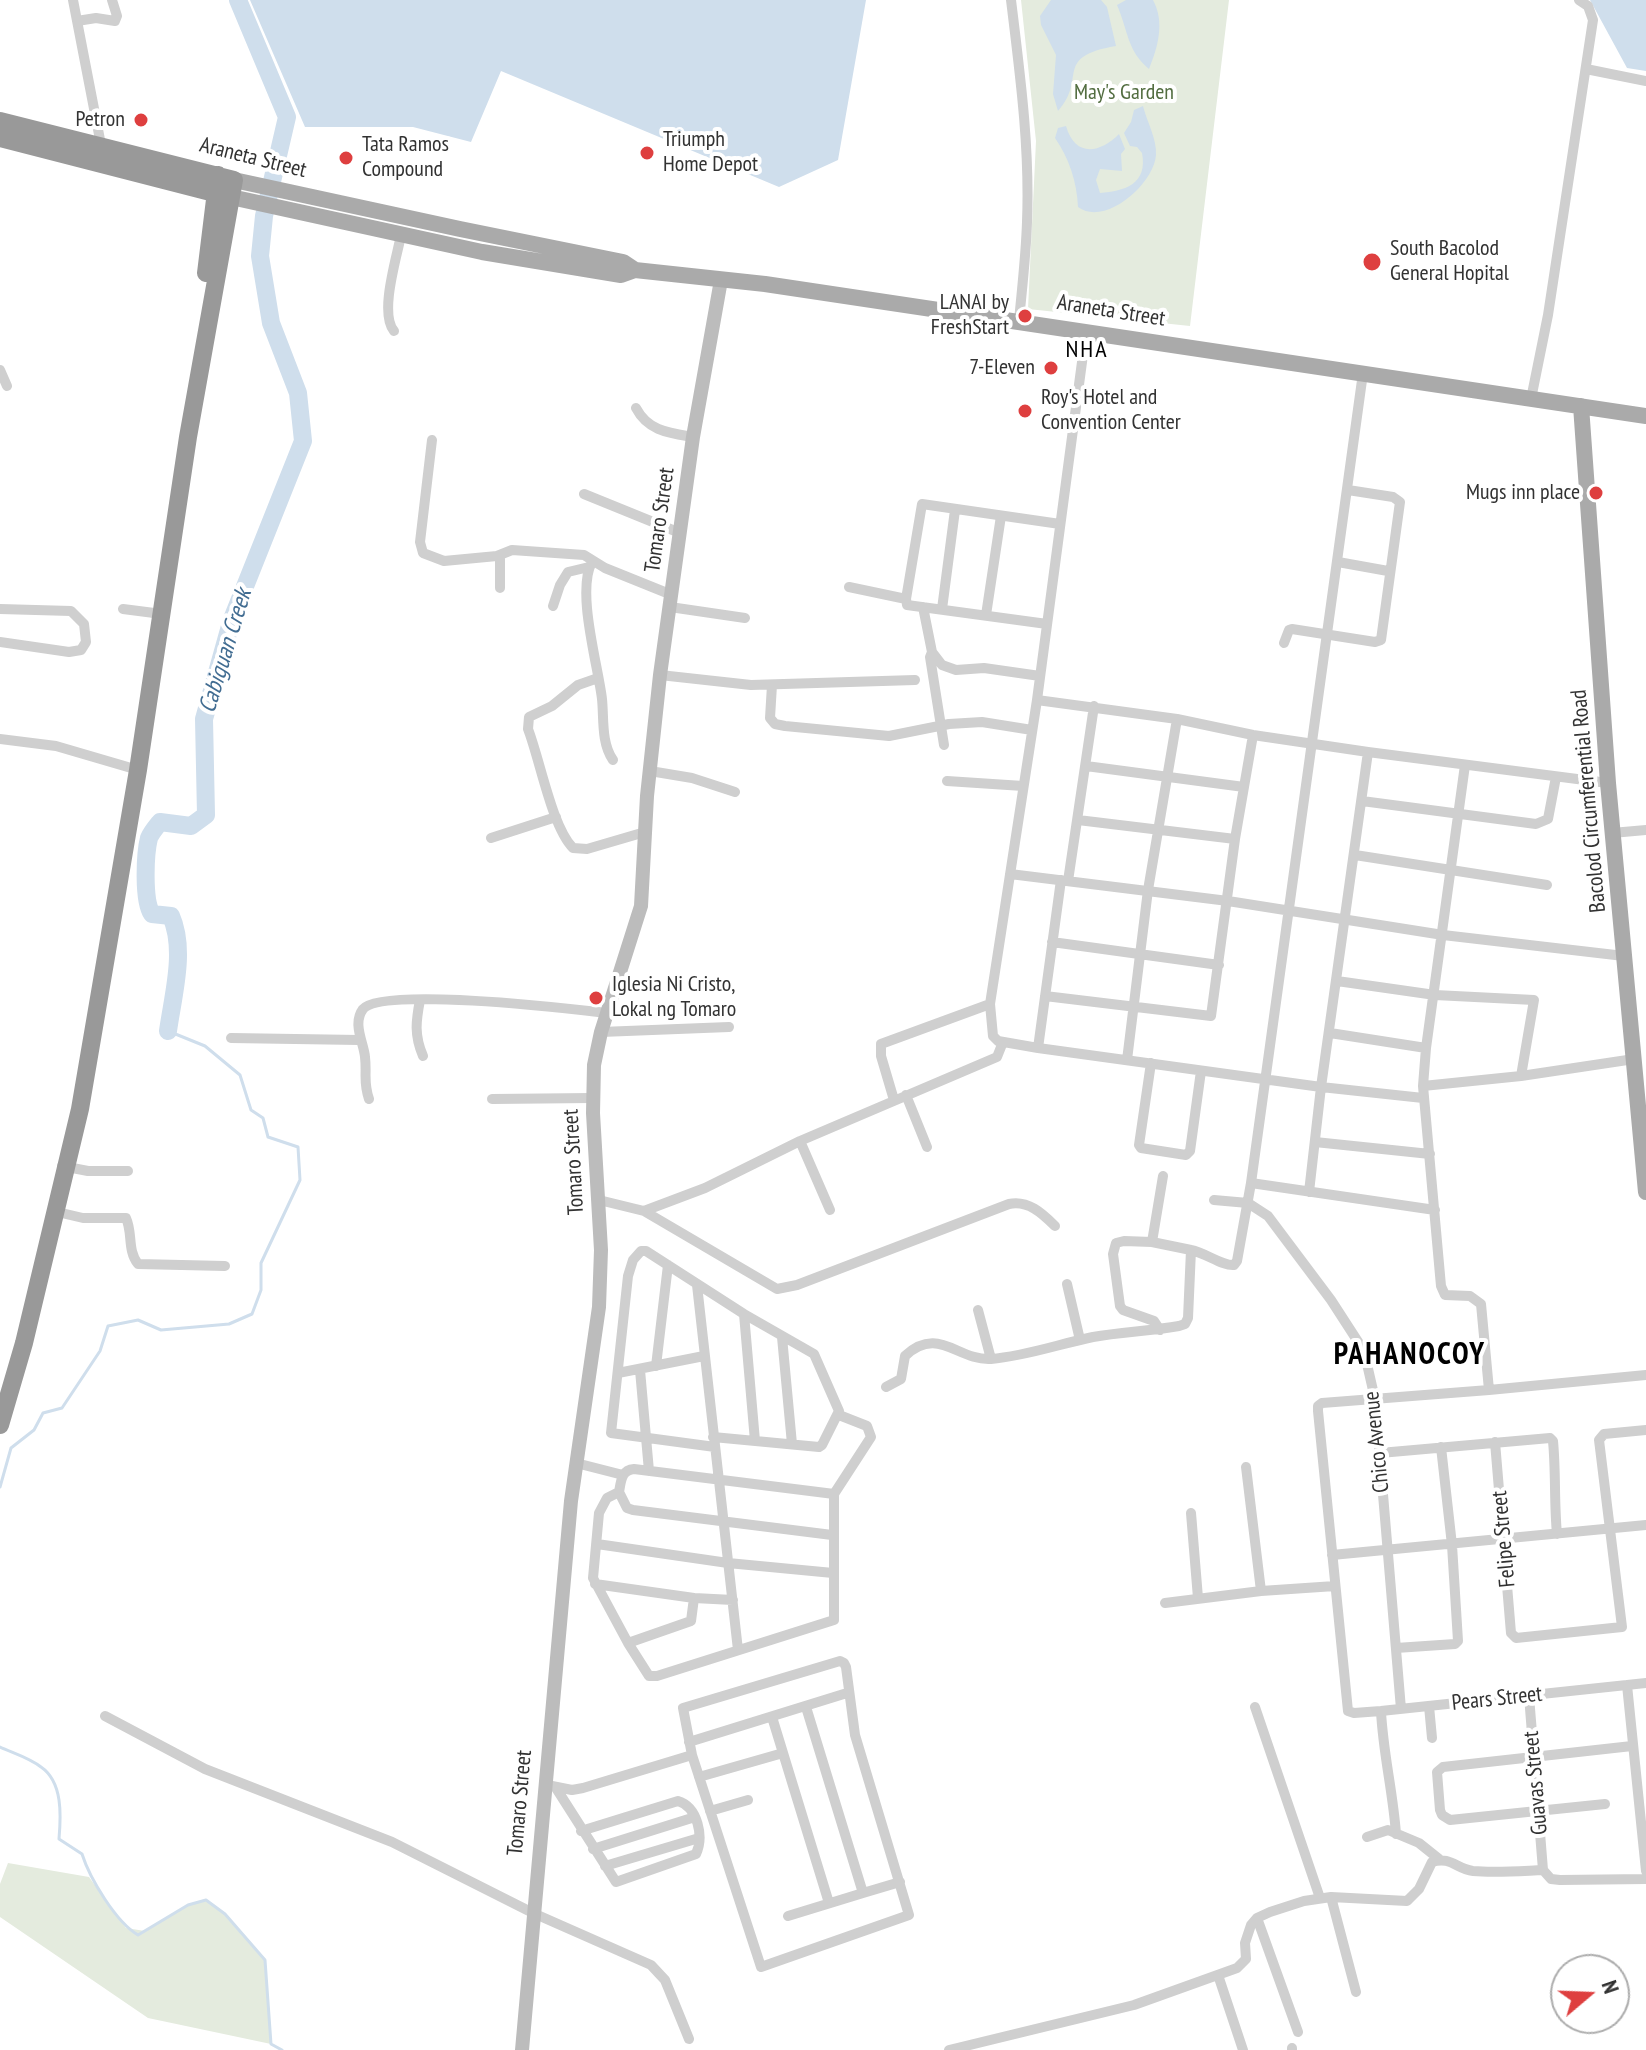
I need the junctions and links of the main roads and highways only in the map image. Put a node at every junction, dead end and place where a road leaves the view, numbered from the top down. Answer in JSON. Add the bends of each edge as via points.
{"nodes":[{"id":1,"x":0,"y":121,"type":"edge"},
{"id":2,"x":0,"y":138,"type":"edge"},
{"id":3,"x":103,"y":154,"type":"junction"},
{"id":4,"x":225,"y":186,"type":"junction"},
{"id":5,"x":256,"y":194,"type":"junction"},
{"id":6,"x":635,"y":270,"type":"junction"},
{"id":7,"x":1581,"y":406,"type":"junction"},
{"id":8,"x":1646,"y":416,"type":"edge"},
{"id":9,"x":1646,"y":1192,"type":"edge"},
{"id":10,"x":53,"y":1211,"type":"junction"},
{"id":11,"x":0,"y":1400,"type":"edge"},
{"id":12,"x":0,"y":1425,"type":"edge"}],
"edges":[{"from":1,"to":3,"type":"highway","name":"Araneta Street"},
{"from":2,"to":3,"type":"highway","name":"Araneta Street"},
{"from":3,"to":4,"type":"highway","name":"Araneta Street"},
{"from":4,"to":5,"type":"main road","name":"Araneta Street"},
{"from":4,"to":10,"type":"highway","via":[[107,960]]},
{"from":5,"to":6,"type":"main road","name":"Araneta Street","via":[[279,191],[623,262]]},
{"from":5,"to":6,"type":"main road","name":"Araneta Street","via":[[274,208],[482,252],[621,275]]},
{"from":6,"to":7,"type":"main road","name":"Araneta Street","via":[[765,284]]},
{"from":7,"to":8,"type":"main road","name":"Araneta Street"},
{"from":7,"to":9,"type":"main road","name":"Bacolod Circumferential Road","via":[[1612,833]]},
{"from":10,"to":11,"type":"highway"},
{"from":10,"to":12,"type":"highway"}]}
